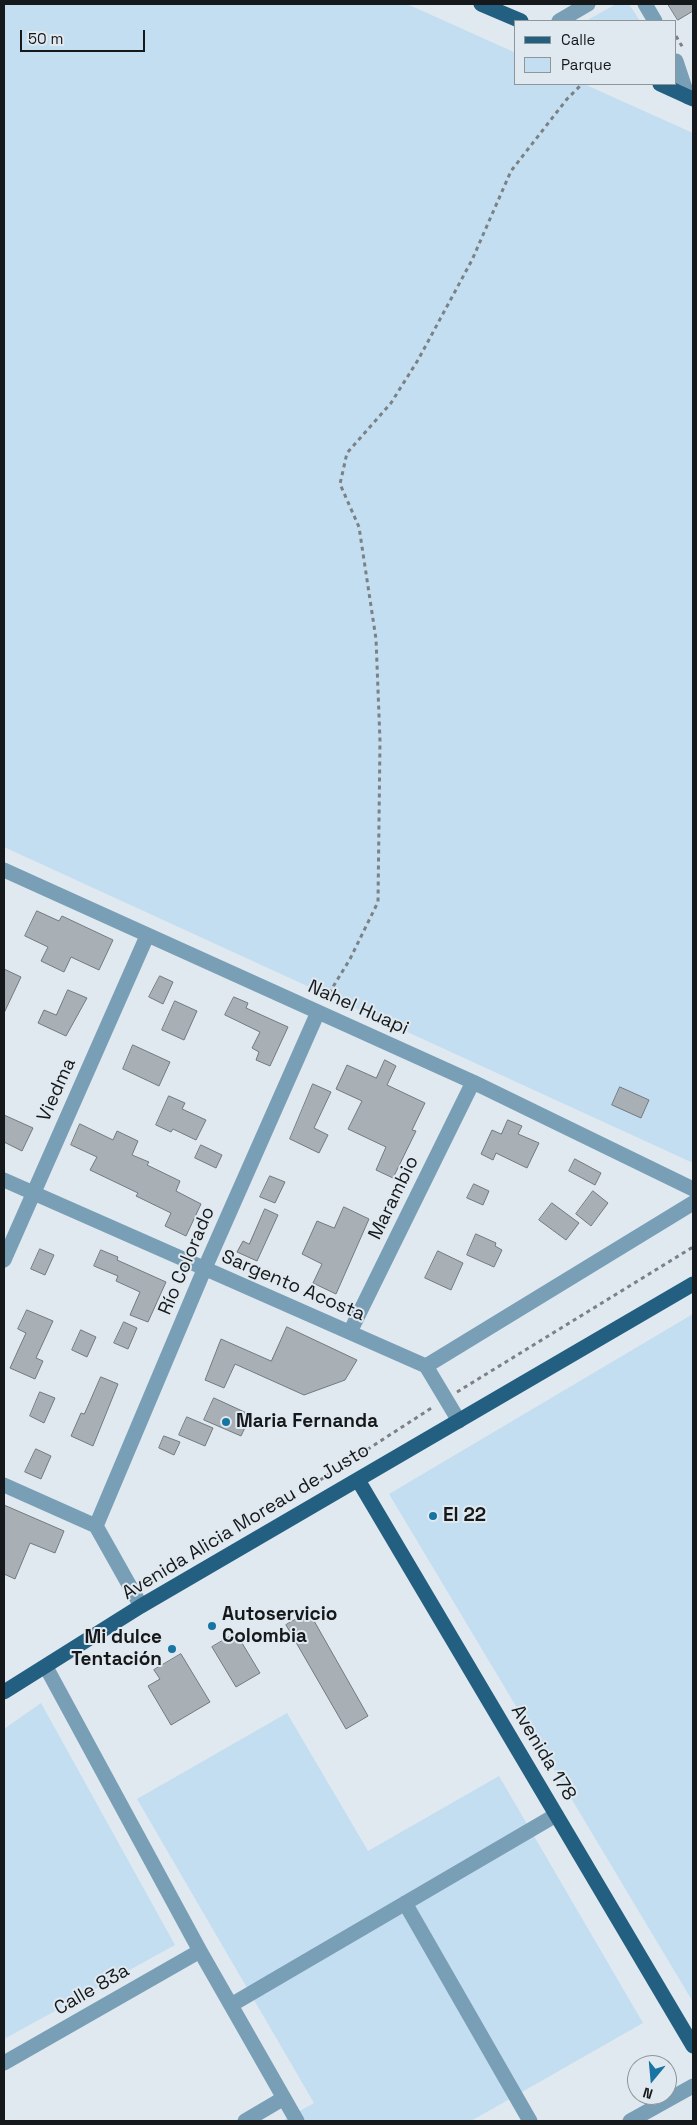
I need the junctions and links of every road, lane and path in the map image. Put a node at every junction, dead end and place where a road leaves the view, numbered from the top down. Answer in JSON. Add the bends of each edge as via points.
{"nodes":[{"id":1,"x":481,"y":4,"type":"edge"},
{"id":2,"x":588,"y":4,"type":"edge"},
{"id":3,"x":645,"y":4,"type":"edge"},
{"id":4,"x":518,"y":20,"type":"edge"},
{"id":5,"x":561,"y":20,"type":"edge"},
{"id":6,"x":654,"y":20,"type":"edge"},
{"id":7,"x":677,"y":63,"type":"edge"},
{"id":8,"x":581,"y":85,"type":"edge"},
{"id":9,"x":662,"y":85,"type":"edge"},
{"id":10,"x":691,"y":98,"type":"edge"},
{"id":11,"x":4,"y":870,"type":"edge"},
{"id":12,"x":147,"y":936,"type":"junction"},
{"id":13,"x":318,"y":1012,"type":"junction"},
{"id":14,"x":473,"y":1082,"type":"junction"},
{"id":15,"x":4,"y":1180,"type":"edge"},
{"id":16,"x":693,"y":1189,"type":"edge"},
{"id":17,"x":32,"y":1193,"type":"junction"},
{"id":18,"x":693,"y":1203,"type":"edge"},
{"id":19,"x":693,"y":1247,"type":"edge"},
{"id":20,"x":4,"y":1260,"type":"edge"},
{"id":21,"x":204,"y":1270,"type":"junction"},
{"id":22,"x":693,"y":1284,"type":"edge"},
{"id":23,"x":350,"y":1332,"type":"junction"},
{"id":24,"x":426,"y":1366,"type":"junction"},
{"id":25,"x":446,"y":1399,"type":"junction"},
{"id":26,"x":460,"y":1421,"type":"junction"},
{"id":27,"x":358,"y":1480,"type":"junction"},
{"id":28,"x":4,"y":1485,"type":"edge"},
{"id":29,"x":296,"y":1496,"type":"dead end"},
{"id":30,"x":96,"y":1526,"type":"junction"},
{"id":31,"x":141,"y":1606,"type":"junction"},
{"id":32,"x":46,"y":1667,"type":"junction"},
{"id":33,"x":4,"y":1692,"type":"edge"},
{"id":34,"x":556,"y":1814,"type":"junction"},
{"id":35,"x":406,"y":1902,"type":"junction"},
{"id":36,"x":200,"y":1951,"type":"junction"},
{"id":37,"x":230,"y":2005,"type":"junction"},
{"id":38,"x":693,"y":2046,"type":"edge"},
{"id":39,"x":4,"y":2063,"type":"edge"},
{"id":40,"x":693,"y":2086,"type":"edge"},
{"id":41,"x":284,"y":2098,"type":"junction"},
{"id":42,"x":245,"y":2121,"type":"edge"},
{"id":43,"x":297,"y":2121,"type":"edge"},
{"id":44,"x":530,"y":2121,"type":"edge"},
{"id":45,"x":630,"y":2121,"type":"edge"}],
"edges":[{"from":1,"to":4,"type":"main road"},
{"from":2,"to":5,"type":"street"},
{"from":3,"to":6,"type":"street"},
{"from":7,"to":10,"type":"street"},
{"from":8,"to":13,"type":"path","via":[[511,171],[472,260],[418,360],[391,403],[347,452],[340,484],[359,527],[376,639],[380,741],[378,902],[350,959]]},
{"from":9,"to":10,"type":"main road"},
{"from":11,"to":12,"type":"street","name":"Nahel Huapi"},
{"from":12,"to":13,"type":"street","name":"Nahel Huapi"},
{"from":12,"to":17,"type":"street","name":"Viedma"},
{"from":13,"to":14,"type":"street","name":"Nahel Huapi"},
{"from":13,"to":21,"type":"street","name":"Río Colorado"},
{"from":14,"to":16,"type":"street","name":"Nahel Huapi"},
{"from":14,"to":23,"type":"street","name":"Marambio"},
{"from":15,"to":17,"type":"street","name":"Sargento Acosta"},
{"from":17,"to":20,"type":"street","name":"Viedma"},
{"from":17,"to":21,"type":"street","name":"Sargento Acosta"},
{"from":18,"to":24,"type":"street"},
{"from":19,"to":25,"type":"path"},
{"from":21,"to":23,"type":"street","name":"Sargento Acosta"},
{"from":21,"to":30,"type":"street","name":"Río Colorado"},
{"from":22,"to":26,"type":"main road","name":"Avenida Alicia Moreau de Justo"},
{"from":23,"to":24,"type":"street","name":"Sargento Acosta"},
{"from":24,"to":25,"type":"street"},
{"from":25,"to":26,"type":"street"},
{"from":25,"to":29,"type":"path"},
{"from":26,"to":27,"type":"main road","name":"Avenida Alicia Moreau de Justo"},
{"from":27,"to":31,"type":"main road","name":"Avenida Alicia Moreau de Justo"},
{"from":27,"to":34,"type":"main road","name":"Avenida 178"},
{"from":28,"to":30,"type":"street"},
{"from":30,"to":31,"type":"street"},
{"from":31,"to":32,"type":"main road","name":"Avenida Alicia Moreau de Justo"},
{"from":32,"to":33,"type":"main road","name":"Avenida Alicia Moreau de Justo"},
{"from":32,"to":36,"type":"street"},
{"from":34,"to":35,"type":"street"},
{"from":34,"to":38,"type":"main road","name":"Avenida 178"},
{"from":35,"to":37,"type":"street"},
{"from":35,"to":44,"type":"street"},
{"from":36,"to":37,"type":"street"},
{"from":36,"to":39,"type":"street","name":"Calle 83a"},
{"from":37,"to":41,"type":"street"},
{"from":40,"to":45,"type":"street"},
{"from":41,"to":42,"type":"street"},
{"from":41,"to":43,"type":"street"}]}
